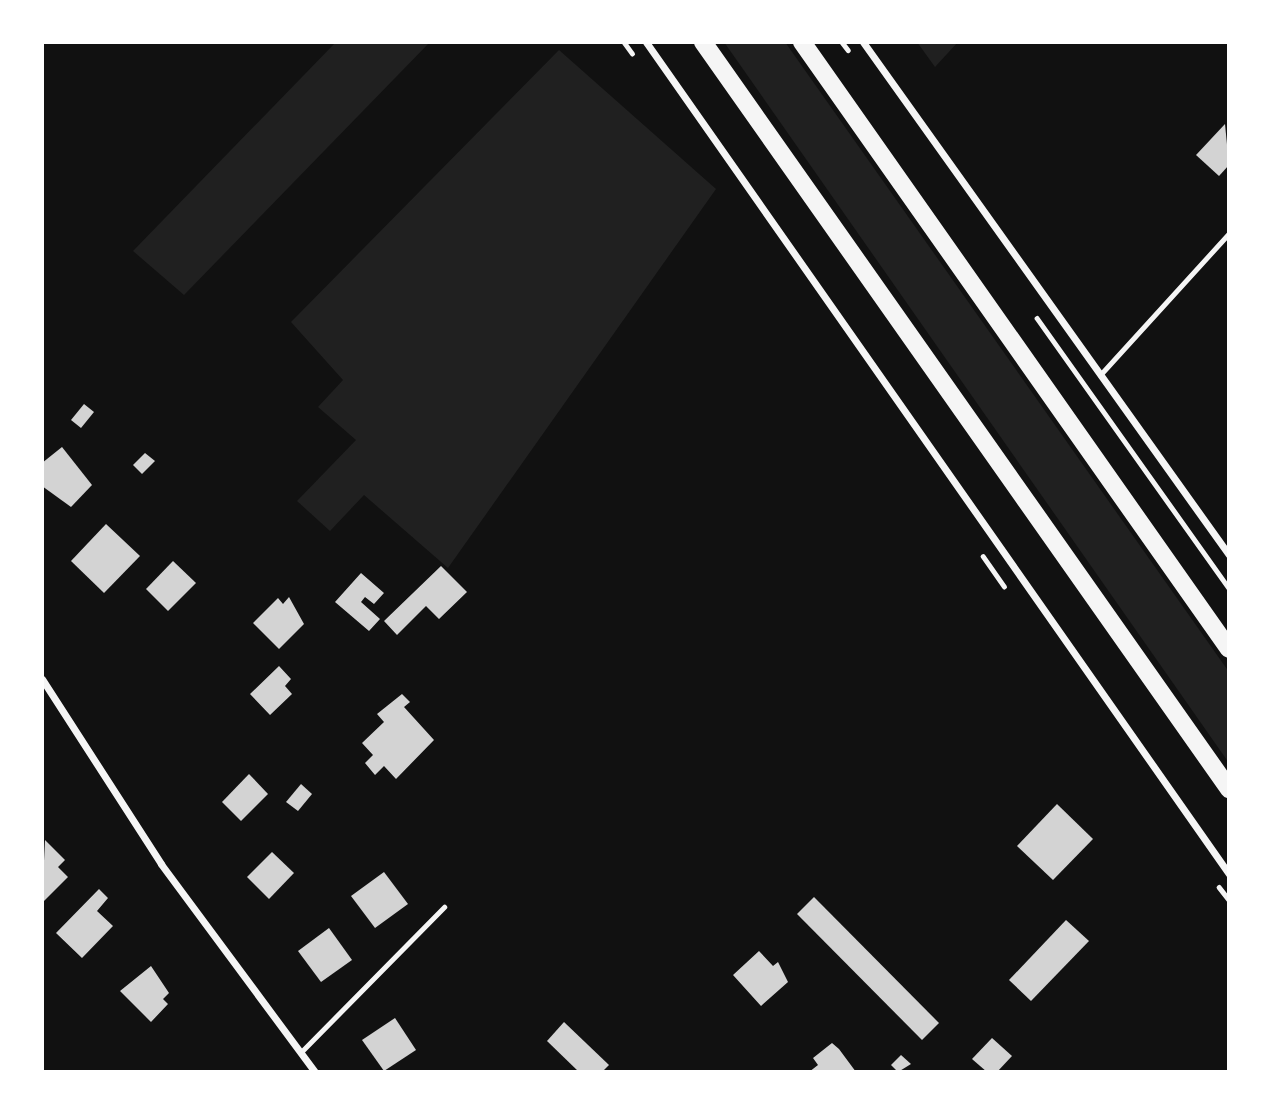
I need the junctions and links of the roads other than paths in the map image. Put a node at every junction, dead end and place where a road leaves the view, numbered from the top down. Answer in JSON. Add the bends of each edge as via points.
{"nodes":[{"id":1,"x":646,"y":42,"type":"edge"},
{"id":2,"x":703,"y":42,"type":"edge"},
{"id":3,"x":802,"y":42,"type":"edge"},
{"id":4,"x":863,"y":42,"type":"edge"},
{"id":5,"x":1229,"y":233,"type":"edge"},
{"id":6,"x":1099,"y":376,"type":"junction"},
{"id":7,"x":1229,"y":555,"type":"edge"},
{"id":8,"x":1229,"y":649,"type":"edge"},
{"id":9,"x":42,"y":680,"type":"edge"},
{"id":10,"x":1229,"y":789,"type":"edge"},
{"id":11,"x":1229,"y":874,"type":"edge"},
{"id":12,"x":444,"y":906,"type":"dead end"},
{"id":13,"x":301,"y":1052,"type":"junction"},
{"id":14,"x":315,"y":1072,"type":"edge"}],
"edges":[{"from":1,"to":11,"type":"street"},
{"from":2,"to":10,"type":"main road"},
{"from":3,"to":8,"type":"main road"},
{"from":4,"to":6,"type":"street"},
{"from":5,"to":6,"type":"lane"},
{"from":6,"to":7,"type":"street"},
{"from":9,"to":13,"type":"street","via":[[160,864]]},
{"from":12,"to":13,"type":"lane"},
{"from":13,"to":14,"type":"street"}]}
